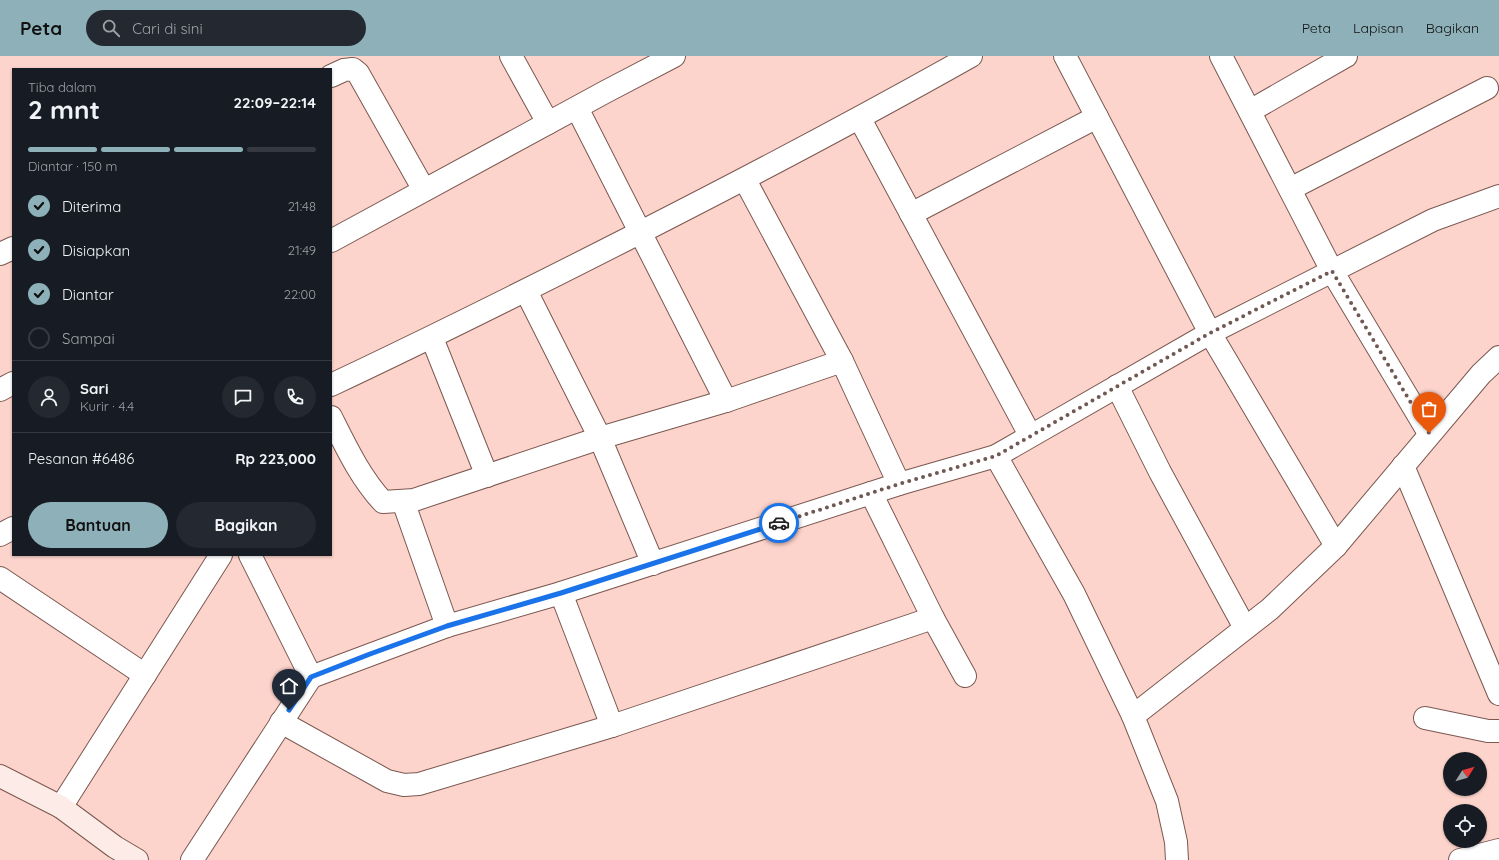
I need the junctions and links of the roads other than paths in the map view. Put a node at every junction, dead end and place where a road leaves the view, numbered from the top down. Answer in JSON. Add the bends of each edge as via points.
{"nodes":[{"id":1,"x":511,"y":56,"type":"edge"},
{"id":2,"x":672,"y":56,"type":"edge"},
{"id":3,"x":971,"y":56,"type":"edge"},
{"id":4,"x":1065,"y":56,"type":"edge"},
{"id":5,"x":1221,"y":56,"type":"edge"},
{"id":6,"x":1346,"y":56,"type":"edge"},
{"id":7,"x":332,"y":76,"type":"edge"},
{"id":8,"x":1487,"y":88,"type":"dead end"},
{"id":9,"x":576,"y":108,"type":"junction"},
{"id":10,"x":1250,"y":111,"type":"junction"},
{"id":11,"x":1097,"y":117,"type":"junction"},
{"id":12,"x":860,"y":118,"type":"junction"},
{"id":13,"x":548,"y":123,"type":"junction"},
{"id":14,"x":745,"y":180,"type":"junction"},
{"id":15,"x":1290,"y":189,"type":"junction"},
{"id":16,"x":424,"y":190,"type":"junction"},
{"id":17,"x":1499,"y":196,"type":"edge"},
{"id":18,"x":911,"y":214,"type":"junction"},
{"id":19,"x":641,"y":232,"type":"junction"},
{"id":20,"x":332,"y":240,"type":"edge"},
{"id":21,"x":12,"y":248,"type":"edge"},
{"id":22,"x":0,"y":254,"type":"edge"},
{"id":23,"x":1332,"y":271,"type":"junction"},
{"id":24,"x":526,"y":291,"type":"junction"},
{"id":25,"x":1210,"y":333,"type":"junction"},
{"id":26,"x":432,"y":338,"type":"junction"},
{"id":27,"x":1499,"y":357,"type":"edge"},
{"id":28,"x":842,"y":361,"type":"junction"},
{"id":29,"x":12,"y":384,"type":"edge"},
{"id":30,"x":332,"y":385,"type":"edge"},
{"id":31,"x":1117,"y":386,"type":"junction"},
{"id":32,"x":0,"y":390,"type":"edge"},
{"id":33,"x":726,"y":401,"type":"junction"},
{"id":34,"x":332,"y":419,"type":"edge"},
{"id":35,"x":1429,"y":433,"type":"junction"},
{"id":36,"x":1030,"y":435,"type":"junction"},
{"id":37,"x":600,"y":438,"type":"junction"},
{"id":38,"x":996,"y":456,"type":"junction"},
{"id":39,"x":1403,"y":466,"type":"junction"},
{"id":40,"x":486,"y":476,"type":"junction"},
{"id":41,"x":899,"y":484,"type":"junction"},
{"id":42,"x":871,"y":493,"type":"junction"},
{"id":43,"x":403,"y":501,"type":"junction"},
{"id":44,"x":12,"y":529,"type":"edge"},
{"id":45,"x":0,"y":535,"type":"edge"},
{"id":46,"x":1336,"y":546,"type":"junction"},
{"id":47,"x":220,"y":556,"type":"edge"},
{"id":48,"x":250,"y":556,"type":"edge"},
{"id":49,"x":653,"y":564,"type":"junction"},
{"id":50,"x":0,"y":578,"type":"edge"},
{"id":51,"x":561,"y":593,"type":"junction"},
{"id":52,"x":933,"y":618,"type":"junction"},
{"id":53,"x":447,"y":626,"type":"junction"},
{"id":54,"x":1245,"y":628,"type":"junction"},
{"id":55,"x":145,"y":675,"type":"junction"},
{"id":56,"x":965,"y":676,"type":"dead end"},
{"id":57,"x":311,"y":677,"type":"junction"},
{"id":58,"x":1499,"y":694,"type":"edge"},
{"id":59,"x":1133,"y":716,"type":"junction"},
{"id":60,"x":1425,"y":718,"type":"dead end"},
{"id":61,"x":281,"y":722,"type":"junction"},
{"id":62,"x":612,"y":726,"type":"junction"},
{"id":63,"x":1499,"y":731,"type":"edge"},
{"id":64,"x":1,"y":780,"type":"edge"},
{"id":65,"x":61,"y":807,"type":"junction"},
{"id":66,"x":1499,"y":850,"type":"edge"},
{"id":67,"x":137,"y":860,"type":"edge"},
{"id":68,"x":192,"y":860,"type":"edge"},
{"id":69,"x":1177,"y":860,"type":"edge"},
{"id":70,"x":1460,"y":860,"type":"edge"}],
"edges":[{"from":1,"to":13,"type":"street"},
{"from":2,"to":9,"type":"street"},
{"from":3,"to":12,"type":"street"},
{"from":4,"to":11,"type":"street"},
{"from":5,"to":10,"type":"street"},
{"from":6,"to":10,"type":"street"},
{"from":7,"to":16,"type":"street","via":[[353,69],[358,73]]},
{"from":8,"to":15,"type":"street"},
{"from":9,"to":13,"type":"street"},
{"from":9,"to":19,"type":"street"},
{"from":10,"to":15,"type":"street"},
{"from":11,"to":18,"type":"street"},
{"from":11,"to":25,"type":"street"},
{"from":12,"to":14,"type":"street"},
{"from":12,"to":18,"type":"street"},
{"from":13,"to":16,"type":"street"},
{"from":14,"to":19,"type":"street"},
{"from":14,"to":28,"type":"street"},
{"from":15,"to":23,"type":"street"},
{"from":16,"to":20,"type":"street"},
{"from":17,"to":23,"type":"street","via":[[1433,220]]},
{"from":18,"to":36,"type":"street"},
{"from":19,"to":24,"type":"street"},
{"from":19,"to":33,"type":"street"},
{"from":21,"to":22,"type":"street"},
{"from":23,"to":25,"type":"street"},
{"from":23,"to":35,"type":"street"},
{"from":24,"to":26,"type":"street"},
{"from":24,"to":37,"type":"street"},
{"from":25,"to":31,"type":"street"},
{"from":25,"to":46,"type":"street"},
{"from":26,"to":30,"type":"street"},
{"from":26,"to":40,"type":"street"},
{"from":27,"to":35,"type":"street"},
{"from":28,"to":33,"type":"street"},
{"from":28,"to":41,"type":"street"},
{"from":29,"to":32,"type":"street"},
{"from":31,"to":36,"type":"street"},
{"from":31,"to":54,"type":"street","via":[[1160,472]]},
{"from":33,"to":37,"type":"street"},
{"from":34,"to":43,"type":"street","via":[[372,490],[383,502]]},
{"from":35,"to":39,"type":"street"},
{"from":36,"to":38,"type":"street"},
{"from":37,"to":40,"type":"street"},
{"from":37,"to":49,"type":"street"},
{"from":38,"to":41,"type":"street"},
{"from":38,"to":59,"type":"street","via":[[1074,594]]},
{"from":39,"to":46,"type":"street"},
{"from":39,"to":58,"type":"street"},
{"from":40,"to":43,"type":"street","via":[[414,500]]},
{"from":41,"to":42,"type":"street"},
{"from":42,"to":49,"type":"street"},
{"from":42,"to":52,"type":"street"},
{"from":43,"to":53,"type":"street"},
{"from":44,"to":45,"type":"street"},
{"from":46,"to":54,"type":"street","via":[[1270,609]]},
{"from":47,"to":55,"type":"street"},
{"from":48,"to":57,"type":"street"},
{"from":49,"to":51,"type":"street"},
{"from":50,"to":55,"type":"street"},
{"from":51,"to":53,"type":"street"},
{"from":51,"to":62,"type":"street"},
{"from":52,"to":56,"type":"street"},
{"from":52,"to":62,"type":"street"},
{"from":53,"to":57,"type":"street"},
{"from":54,"to":59,"type":"street"},
{"from":55,"to":65,"type":"street"},
{"from":57,"to":61,"type":"street"},
{"from":59,"to":69,"type":"street","via":[[1167,801],[1176,842]]},
{"from":60,"to":63,"type":"street"},
{"from":61,"to":62,"type":"street","via":[[387,781],[404,785],[419,784]]},
{"from":61,"to":68,"type":"street"},
{"from":64,"to":65,"type":"main road"},
{"from":65,"to":67,"type":"main road"},
{"from":66,"to":70,"type":"street"}]}
